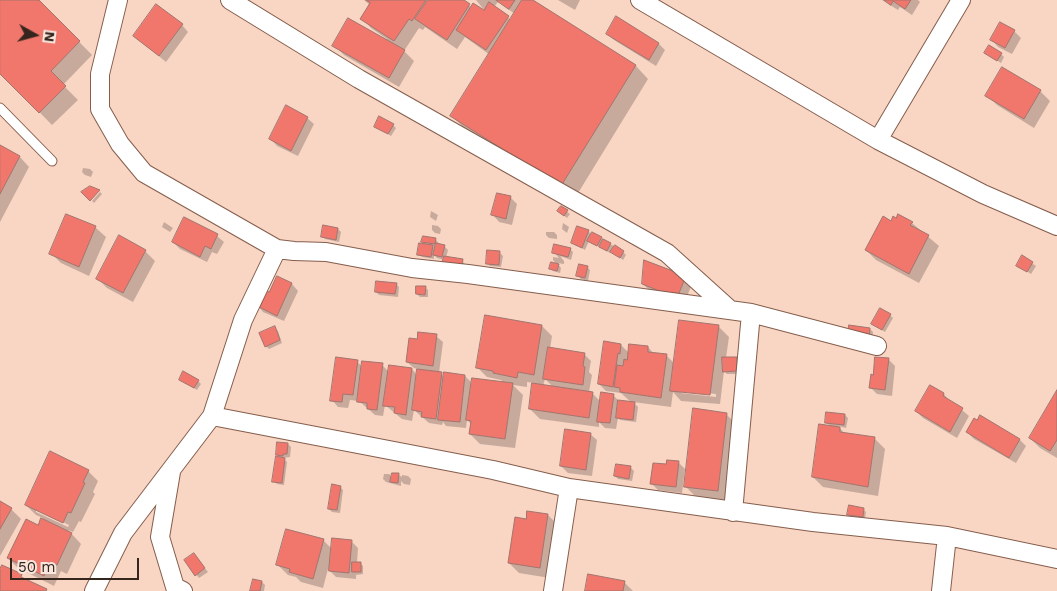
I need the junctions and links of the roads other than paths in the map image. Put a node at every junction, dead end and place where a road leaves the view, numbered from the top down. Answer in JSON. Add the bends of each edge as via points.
{"nodes":[{"id":1,"x":118,"y":0,"type":"edge"},
{"id":2,"x":230,"y":0,"type":"edge"},
{"id":3,"x":640,"y":0,"type":"edge"},
{"id":4,"x":960,"y":0,"type":"edge"},
{"id":5,"x":0,"y":108,"type":"edge"},
{"id":6,"x":878,"y":140,"type":"junction"},
{"id":7,"x":52,"y":161,"type":"dead end"},
{"id":8,"x":1057,"y":226,"type":"edge"},
{"id":9,"x":277,"y":249,"type":"junction"},
{"id":10,"x":729,"y":309,"type":"junction"},
{"id":11,"x":751,"y":313,"type":"junction"},
{"id":12,"x":877,"y":346,"type":"dead end"},
{"id":13,"x":212,"y":416,"type":"junction"},
{"id":14,"x":171,"y":468,"type":"junction"},
{"id":15,"x":569,"y":488,"type":"junction"},
{"id":16,"x":733,"y":512,"type":"junction"},
{"id":17,"x":948,"y":536,"type":"junction"},
{"id":18,"x":1057,"y":559,"type":"edge"},
{"id":19,"x":94,"y":591,"type":"edge"},
{"id":20,"x":183,"y":591,"type":"edge"},
{"id":21,"x":553,"y":591,"type":"edge"},
{"id":22,"x":941,"y":591,"type":"edge"}],
"edges":[{"from":1,"to":9,"type":"street","via":[[100,74],[100,109],[120,144],[144,173]]},
{"from":2,"to":10,"type":"street","via":[[359,79],[668,253]]},
{"from":3,"to":6,"type":"street"},
{"from":4,"to":6,"type":"street"},
{"from":5,"to":7,"type":"lane"},
{"from":6,"to":8,"type":"street","via":[[983,194]]},
{"from":9,"to":10,"type":"street","via":[[326,252],[437,272]]},
{"from":9,"to":13,"type":"street","via":[[243,320]]},
{"from":10,"to":11,"type":"street"},
{"from":11,"to":12,"type":"street"},
{"from":11,"to":16,"type":"street"},
{"from":13,"to":14,"type":"street"},
{"from":13,"to":15,"type":"street","via":[[493,470]]},
{"from":14,"to":19,"type":"street","via":[[123,533]]},
{"from":14,"to":20,"type":"street","via":[[160,537],[175,587]]},
{"from":15,"to":16,"type":"street"},
{"from":15,"to":21,"type":"street"},
{"from":16,"to":17,"type":"street"},
{"from":17,"to":18,"type":"street"},
{"from":17,"to":22,"type":"street"}]}
